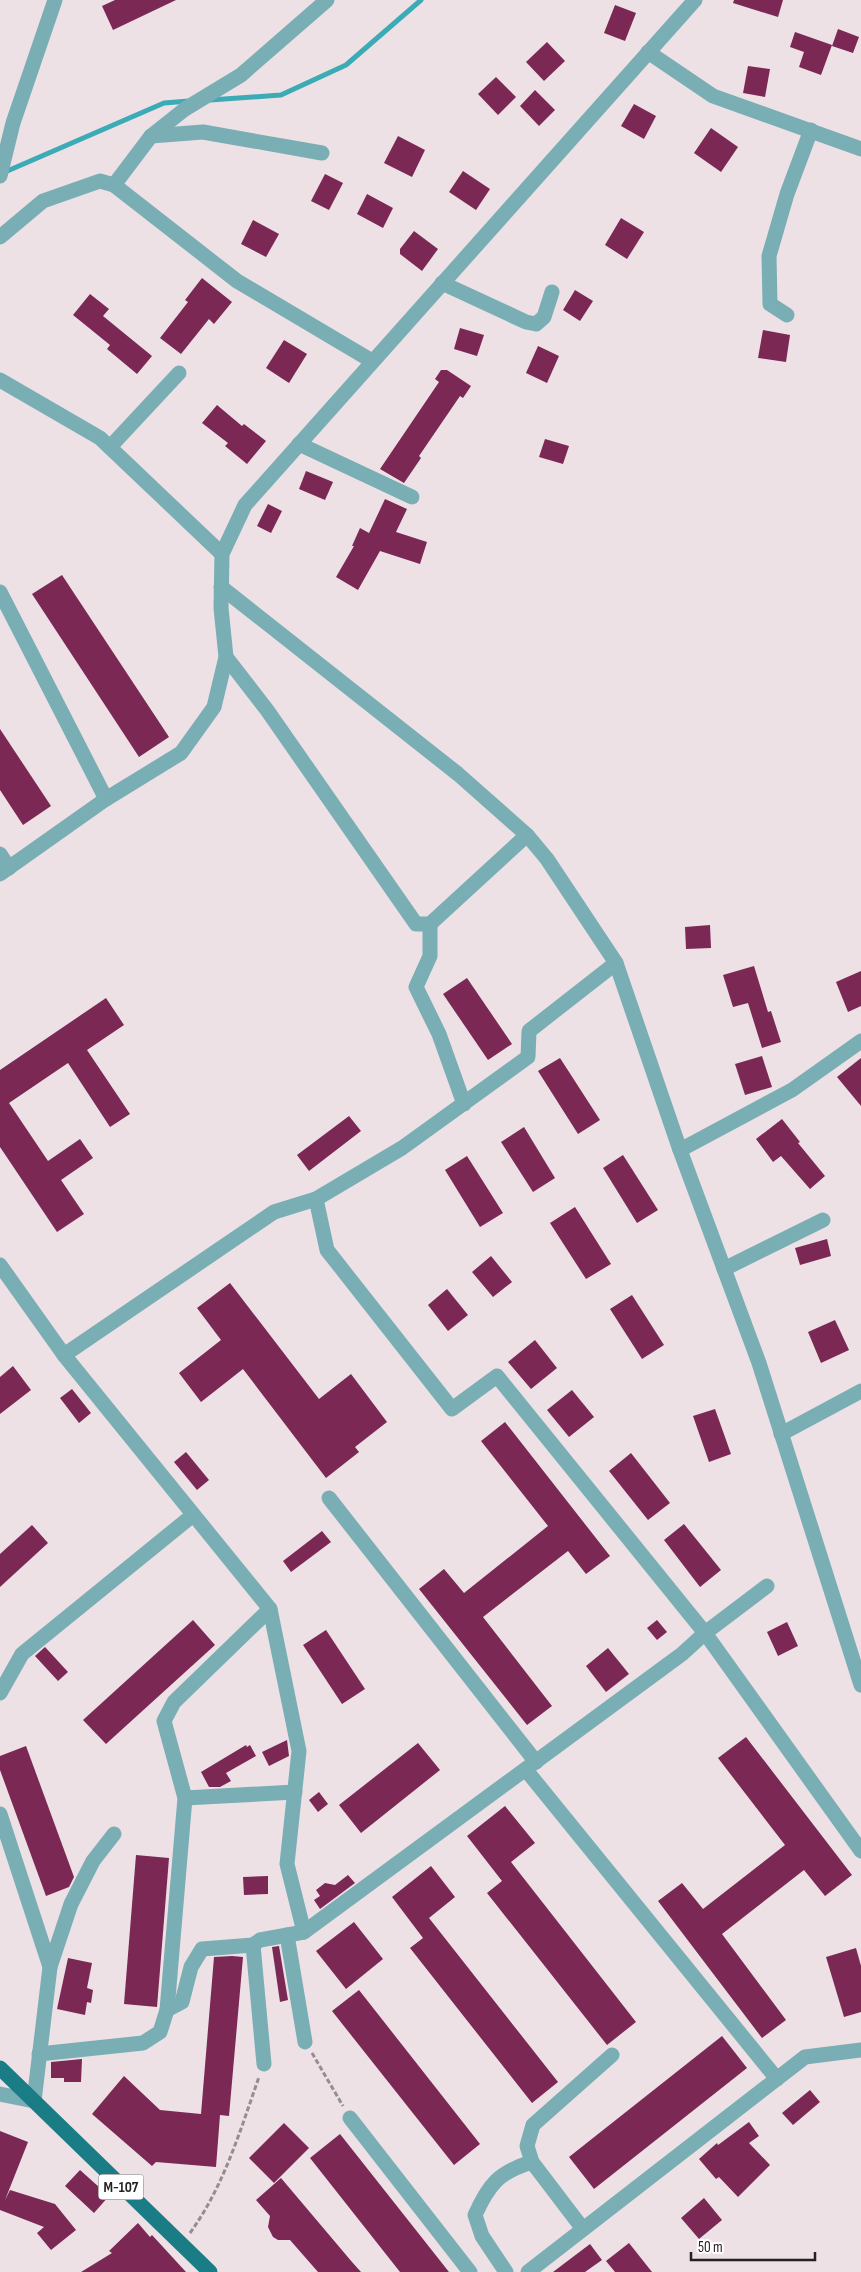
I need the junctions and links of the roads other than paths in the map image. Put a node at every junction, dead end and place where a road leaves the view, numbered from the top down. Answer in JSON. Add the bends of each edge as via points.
{"nodes":[{"id":1,"x":55,"y":0,"type":"edge"},
{"id":2,"x":327,"y":0,"type":"edge"},
{"id":3,"x":695,"y":0,"type":"edge"},
{"id":4,"x":648,"y":52,"type":"junction"},
{"id":5,"x":811,"y":130,"type":"junction"},
{"id":6,"x":151,"y":136,"type":"junction"},
{"id":7,"x":861,"y":149,"type":"edge"},
{"id":8,"x":322,"y":152,"type":"dead end"},
{"id":9,"x":0,"y":176,"type":"edge"},
{"id":10,"x":114,"y":184,"type":"junction"},
{"id":11,"x":0,"y":237,"type":"edge"},
{"id":12,"x":442,"y":283,"type":"junction"},
{"id":13,"x":552,"y":292,"type":"dead end"},
{"id":14,"x":787,"y":315,"type":"dead end"},
{"id":15,"x":372,"y":361,"type":"junction"},
{"id":16,"x":179,"y":373,"type":"dead end"},
{"id":17,"x":0,"y":380,"type":"edge"},
{"id":18,"x":299,"y":444,"type":"junction"},
{"id":19,"x":110,"y":447,"type":"junction"},
{"id":20,"x":412,"y":497,"type":"dead end"},
{"id":21,"x":222,"y":554,"type":"junction"},
{"id":22,"x":221,"y":587,"type":"junction"},
{"id":23,"x":0,"y":592,"type":"edge"},
{"id":24,"x":226,"y":656,"type":"junction"},
{"id":25,"x":106,"y":799,"type":"junction"},
{"id":26,"x":528,"y":836,"type":"junction"},
{"id":27,"x":0,"y":854,"type":"edge"},
{"id":28,"x":4,"y":871,"type":"edge"},
{"id":29,"x":430,"y":924,"type":"junction"},
{"id":30,"x":616,"y":963,"type":"junction"},
{"id":31,"x":861,"y":1041,"type":"edge"},
{"id":32,"x":464,"y":1104,"type":"junction"},
{"id":33,"x":680,"y":1150,"type":"junction"},
{"id":34,"x":316,"y":1199,"type":"junction"},
{"id":35,"x":823,"y":1220,"type":"dead end"},
{"id":36,"x":0,"y":1265,"type":"edge"},
{"id":37,"x":724,"y":1269,"type":"junction"},
{"id":38,"x":64,"y":1355,"type":"junction"},
{"id":39,"x":861,"y":1392,"type":"edge"},
{"id":40,"x":781,"y":1434,"type":"junction"},
{"id":41,"x":329,"y":1498,"type":"dead end"},
{"id":42,"x":193,"y":1515,"type":"junction"},
{"id":43,"x":767,"y":1586,"type":"dead end"},
{"id":44,"x":270,"y":1609,"type":"junction"},
{"id":45,"x":705,"y":1633,"type":"junction"},
{"id":46,"x":861,"y":1685,"type":"edge"},
{"id":47,"x":0,"y":1693,"type":"edge"},
{"id":48,"x":531,"y":1766,"type":"junction"},
{"id":49,"x":295,"y":1792,"type":"junction"},
{"id":50,"x":185,"y":1798,"type":"junction"},
{"id":51,"x":0,"y":1814,"type":"edge"},
{"id":52,"x":114,"y":1834,"type":"dead end"},
{"id":53,"x":861,"y":1851,"type":"edge"},
{"id":54,"x":304,"y":1932,"type":"junction"},
{"id":55,"x":288,"y":1935,"type":"junction"},
{"id":56,"x":253,"y":1945,"type":"junction"},
{"id":57,"x":50,"y":1967,"type":"junction"},
{"id":58,"x":167,"y":2010,"type":"junction"},
{"id":59,"x":305,"y":2042,"type":"road end"},
{"id":60,"x":861,"y":2050,"type":"edge"},
{"id":61,"x":40,"y":2054,"type":"junction"},
{"id":62,"x":612,"y":2055,"type":"dead end"},
{"id":63,"x":264,"y":2064,"type":"road end"},
{"id":64,"x":0,"y":2068,"type":"edge"},
{"id":65,"x":777,"y":2079,"type":"junction"},
{"id":66,"x":0,"y":2094,"type":"edge"},
{"id":67,"x":34,"y":2101,"type":"junction"},
{"id":68,"x":350,"y":2118,"type":"road end"},
{"id":69,"x":532,"y":2162,"type":"junction"},
{"id":70,"x":583,"y":2229,"type":"junction"},
{"id":71,"x":210,"y":2272,"type":"edge"},
{"id":72,"x":470,"y":2272,"type":"edge"},
{"id":73,"x":506,"y":2272,"type":"edge"},
{"id":74,"x":528,"y":2272,"type":"edge"}],
"edges":[{"from":1,"to":9,"type":"street","via":[[15,115]]},
{"from":2,"to":6,"type":"street","via":[[241,75],[185,109]]},
{"from":3,"to":4,"type":"street"},
{"from":4,"to":5,"type":"street","via":[[713,96]]},
{"from":4,"to":12,"type":"street"},
{"from":5,"to":7,"type":"street"},
{"from":5,"to":14,"type":"street","via":[[787,194],[769,256],[770,304]]},
{"from":6,"to":8,"type":"street","via":[[203,132]]},
{"from":6,"to":10,"type":"street"},
{"from":10,"to":11,"type":"street","via":[[100,181],[43,201]]},
{"from":10,"to":15,"type":"street","via":[[237,281]]},
{"from":12,"to":13,"type":"street","via":[[536,324],[544,317]]},
{"from":12,"to":15,"type":"street"},
{"from":15,"to":18,"type":"street"},
{"from":16,"to":19,"type":"street"},
{"from":17,"to":19,"type":"street"},
{"from":18,"to":20,"type":"street"},
{"from":18,"to":21,"type":"street","via":[[245,505]]},
{"from":19,"to":21,"type":"street"},
{"from":21,"to":22,"type":"street"},
{"from":22,"to":24,"type":"street"},
{"from":22,"to":26,"type":"street","via":[[458,774]]},
{"from":23,"to":25,"type":"street"},
{"from":24,"to":25,"type":"street","via":[[214,707],[181,753]]},
{"from":24,"to":29,"type":"street","via":[[268,710],[416,924]]},
{"from":25,"to":28,"type":"street"},
{"from":26,"to":29,"type":"street"},
{"from":26,"to":30,"type":"street","via":[[547,859]]},
{"from":27,"to":28,"type":"street"},
{"from":29,"to":32,"type":"street","via":[[430,956],[416,987],[439,1034]]},
{"from":30,"to":32,"type":"street","via":[[530,1030],[528,1057]]},
{"from":30,"to":33,"type":"street"},
{"from":31,"to":33,"type":"street","via":[[792,1090]]},
{"from":32,"to":34,"type":"street","via":[[402,1148]]},
{"from":33,"to":37,"type":"street"},
{"from":34,"to":38,"type":"street","via":[[274,1212]]},
{"from":34,"to":45,"type":"street","via":[[327,1250],[452,1408],[497,1376]]},
{"from":35,"to":37,"type":"street"},
{"from":36,"to":38,"type":"street"},
{"from":37,"to":40,"type":"street"},
{"from":38,"to":42,"type":"street"},
{"from":39,"to":40,"type":"street"},
{"from":40,"to":46,"type":"street"},
{"from":41,"to":48,"type":"street"},
{"from":42,"to":44,"type":"street"},
{"from":42,"to":47,"type":"street","via":[[22,1654]]},
{"from":43,"to":45,"type":"street"},
{"from":44,"to":49,"type":"street","via":[[298,1751]]},
{"from":44,"to":50,"type":"street","via":[[174,1702],[164,1721]]},
{"from":45,"to":48,"type":"street","via":[[682,1654]]},
{"from":45,"to":53,"type":"street"},
{"from":48,"to":54,"type":"street"},
{"from":48,"to":65,"type":"street"},
{"from":49,"to":50,"type":"street"},
{"from":49,"to":54,"type":"street","via":[[287,1864]]},
{"from":50,"to":58,"type":"street"},
{"from":51,"to":57,"type":"street"},
{"from":52,"to":57,"type":"street","via":[[93,1861],[71,1904]]},
{"from":54,"to":55,"type":"street"},
{"from":55,"to":56,"type":"street","via":[[260,1940]]},
{"from":55,"to":59,"type":"street"},
{"from":56,"to":58,"type":"street","via":[[202,1949],[191,1967],[182,2002]]},
{"from":56,"to":63,"type":"street"},
{"from":57,"to":61,"type":"street"},
{"from":58,"to":61,"type":"street","via":[[160,2032],[143,2043]]},
{"from":60,"to":65,"type":"street","via":[[805,2057]]},
{"from":61,"to":67,"type":"street"},
{"from":62,"to":69,"type":"street","via":[[533,2125],[527,2146]]},
{"from":64,"to":67,"type":"main road","number":"М-107"},
{"from":65,"to":70,"type":"street"},
{"from":66,"to":67,"type":"street"},
{"from":67,"to":71,"type":"main road","number":"М-107"},
{"from":68,"to":72,"type":"street"},
{"from":69,"to":70,"type":"street"},
{"from":69,"to":73,"type":"street","via":[[510,2168],[485,2192],[475,2214],[482,2236]]},
{"from":70,"to":74,"type":"street"}]}
